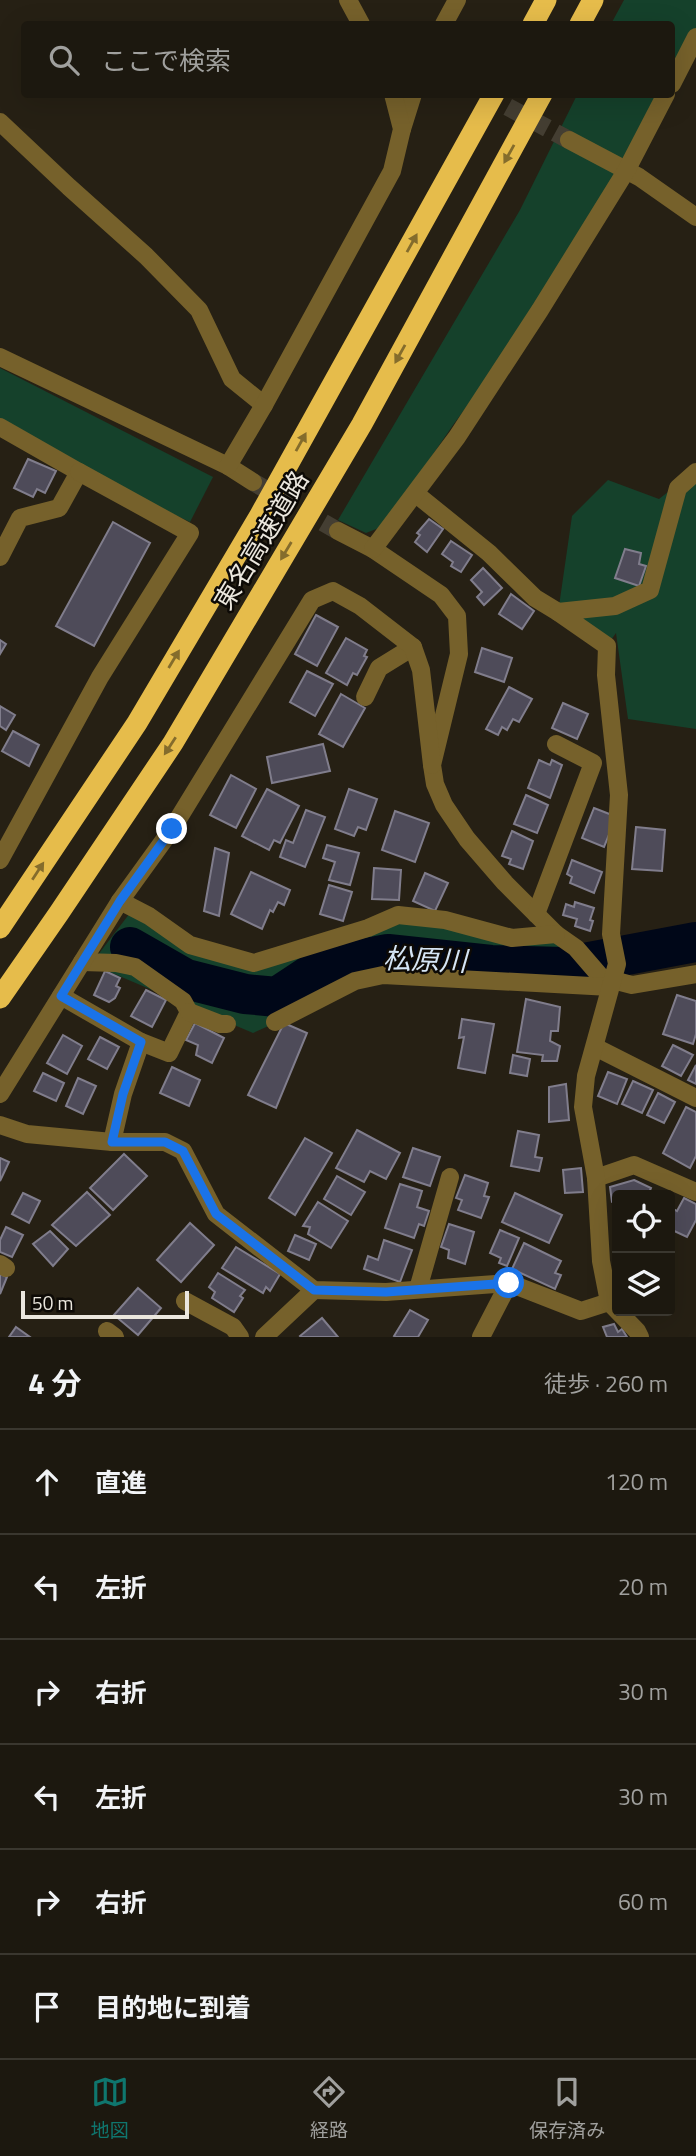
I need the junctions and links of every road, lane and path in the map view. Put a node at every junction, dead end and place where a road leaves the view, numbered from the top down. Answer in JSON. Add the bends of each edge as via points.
{"nodes":[{"id":1,"x":348,"y":0,"type":"edge"},
{"id":2,"x":457,"y":0,"type":"edge"},
{"id":3,"x":546,"y":0,"type":"edge"},
{"id":4,"x":593,"y":0,"type":"edge"},
{"id":5,"x":359,"y":21,"type":"edge"},
{"id":6,"x":446,"y":21,"type":"edge"},
{"id":7,"x":535,"y":21,"type":"edge"},
{"id":8,"x":582,"y":21,"type":"edge"},
{"id":9,"x":696,"y":37,"type":"edge"},
{"id":10,"x":675,"y":76,"type":"edge"},
{"id":11,"x":394,"y":98,"type":"edge"},
{"id":12,"x":412,"y":98,"type":"edge"},
{"id":13,"x":492,"y":98,"type":"edge"},
{"id":14,"x":540,"y":98,"type":"edge"},
{"id":15,"x":664,"y":98,"type":"edge"},
{"id":16,"x":0,"y":122,"type":"edge"},
{"id":17,"x":402,"y":130,"type":"junction"},
{"id":18,"x":569,"y":140,"type":"tunnel mouth"},
{"id":19,"x":626,"y":171,"type":"junction"},
{"id":20,"x":696,"y":217,"type":"edge"},
{"id":21,"x":0,"y":357,"type":"edge"},
{"id":22,"x":264,"y":405,"type":"junction"},
{"id":23,"x":0,"y":427,"type":"edge"},
{"id":24,"x":228,"y":466,"type":"junction"},
{"id":25,"x":79,"y":472,"type":"junction"},
{"id":26,"x":696,"y":472,"type":"edge"},
{"id":27,"x":253,"y":482,"type":"tunnel mouth"},
{"id":28,"x":416,"y":494,"type":"junction"},
{"id":29,"x":338,"y":531,"type":"tunnel mouth"},
{"id":30,"x":373,"y":549,"type":"junction"},
{"id":31,"x":0,"y":557,"type":"edge"},
{"id":32,"x":558,"y":612,"type":"junction"},
{"id":33,"x":413,"y":647,"type":"junction"},
{"id":34,"x":365,"y":696,"type":"dead end"},
{"id":35,"x":556,"y":744,"type":"dead end"},
{"id":36,"x":432,"y":765,"type":"junction"},
{"id":37,"x":0,"y":860,"type":"edge"},
{"id":38,"x":120,"y":901,"type":"junction"},
{"id":39,"x":536,"y":914,"type":"junction"},
{"id":40,"x":0,"y":928,"type":"edge"},
{"id":41,"x":556,"y":934,"type":"junction"},
{"id":42,"x":82,"y":962,"type":"junction"},
{"id":43,"x":696,"y":974,"type":"edge"},
{"id":44,"x":610,"y":977,"type":"junction"},
{"id":45,"x":61,"y":996,"type":"junction"},
{"id":46,"x":0,"y":998,"type":"edge"},
{"id":47,"x":189,"y":1012,"type":"junction"},
{"id":48,"x":275,"y":1023,"type":"dead end"},
{"id":49,"x":227,"y":1024,"type":"dead end"},
{"id":50,"x":141,"y":1042,"type":"junction"},
{"id":51,"x":595,"y":1047,"type":"junction"},
{"id":52,"x":0,"y":1094,"type":"edge"},
{"id":53,"x":696,"y":1098,"type":"edge"},
{"id":54,"x":0,"y":1125,"type":"edge"},
{"id":55,"x":112,"y":1142,"type":"junction"},
{"id":56,"x":450,"y":1177,"type":"dead end"},
{"id":57,"x":596,"y":1178,"type":"junction"},
{"id":58,"x":696,"y":1192,"type":"edge"},
{"id":59,"x":509,"y":1283,"type":"junction"},
{"id":60,"x":418,"y":1289,"type":"junction"},
{"id":61,"x":314,"y":1290,"type":"junction"},
{"id":62,"x":185,"y":1301,"type":"dead end"},
{"id":63,"x":608,"y":1303,"type":"junction"},
{"id":64,"x":240,"y":1337,"type":"edge"},
{"id":65,"x":264,"y":1337,"type":"edge"},
{"id":66,"x":481,"y":1337,"type":"edge"},
{"id":67,"x":640,"y":1337,"type":"edge"}],
"edges":[{"from":1,"to":5,"type":"street"},
{"from":2,"to":6,"type":"street"},
{"from":3,"to":7,"type":"highway"},
{"from":4,"to":8,"type":"highway"},
{"from":9,"to":10,"type":"street"},
{"from":11,"to":17,"type":"street"},
{"from":12,"to":17,"type":"street"},
{"from":40,"to":13,"type":"highway","name":"東名高速道路","one_way":true,"via":[[137,723],[254,527]]},
{"from":14,"to":46,"type":"highway","name":"東名高速道路","one_way":true,"via":[[362,424],[173,743]]},
{"from":15,"to":19,"type":"street"},
{"from":16,"to":22,"type":"street","via":[[199,310],[232,379]]},
{"from":17,"to":22,"type":"street","via":[[392,171]]},
{"from":18,"to":19,"type":"street"},
{"from":19,"to":20,"type":"street"},
{"from":19,"to":28,"type":"street","via":[[480,402]]},
{"from":21,"to":24,"type":"street"},
{"from":22,"to":24,"type":"street"},
{"from":23,"to":25,"type":"street"},
{"from":24,"to":27,"type":"street"},
{"from":25,"to":31,"type":"street","via":[[59,508],[20,518]]},
{"from":25,"to":37,"type":"street","via":[[190,533],[100,677]]},
{"from":26,"to":32,"type":"street","via":[[678,488],[650,590],[615,606]]},
{"from":28,"to":30,"type":"street"},
{"from":28,"to":32,"type":"street","via":[[489,553],[535,598]]},
{"from":29,"to":30,"type":"street"},
{"from":30,"to":36,"type":"street","via":[[441,595],[457,616],[459,654]]},
{"from":32,"to":44,"type":"street","via":[[607,646],[619,796]]},
{"from":33,"to":34,"type":"street","via":[[379,668]]},
{"from":33,"to":36,"type":"street","via":[[421,670]]},
{"from":33,"to":38,"type":"street","via":[[333,591],[312,600],[172,829]]},
{"from":35,"to":39,"type":"street","via":[[593,763]]},
{"from":36,"to":39,"type":"street","via":[[444,805],[467,839]]},
{"from":38,"to":41,"type":"street","via":[[190,945],[254,962],[398,915],[445,920],[512,938]]},
{"from":38,"to":42,"type":"street"},
{"from":39,"to":41,"type":"street"},
{"from":41,"to":44,"type":"street"},
{"from":42,"to":45,"type":"street"},
{"from":42,"to":47,"type":"street","via":[[135,967],[183,1002]]},
{"from":43,"to":44,"type":"street","via":[[632,985]]},
{"from":44,"to":48,"type":"street","via":[[383,975],[355,981]]},
{"from":44,"to":51,"type":"street"},
{"from":45,"to":50,"type":"street"},
{"from":45,"to":52,"type":"street"},
{"from":47,"to":49,"type":"street"},
{"from":47,"to":50,"type":"street","via":[[169,1053]]},
{"from":50,"to":55,"type":"street"},
{"from":51,"to":53,"type":"street"},
{"from":51,"to":57,"type":"street","via":[[583,1107]]},
{"from":54,"to":55,"type":"street","via":[[27,1134]]},
{"from":55,"to":61,"type":"street","via":[[165,1142],[183,1151],[216,1214]]},
{"from":56,"to":60,"type":"street"},
{"from":57,"to":58,"type":"street","via":[[634,1165]]},
{"from":57,"to":63,"type":"street"},
{"from":59,"to":60,"type":"street"},
{"from":59,"to":63,"type":"street","via":[[581,1311]]},
{"from":59,"to":66,"type":"street"},
{"from":60,"to":61,"type":"street"},
{"from":61,"to":65,"type":"street"},
{"from":62,"to":64,"type":"street","via":[[233,1326]]},
{"from":63,"to":67,"type":"street"}]}
